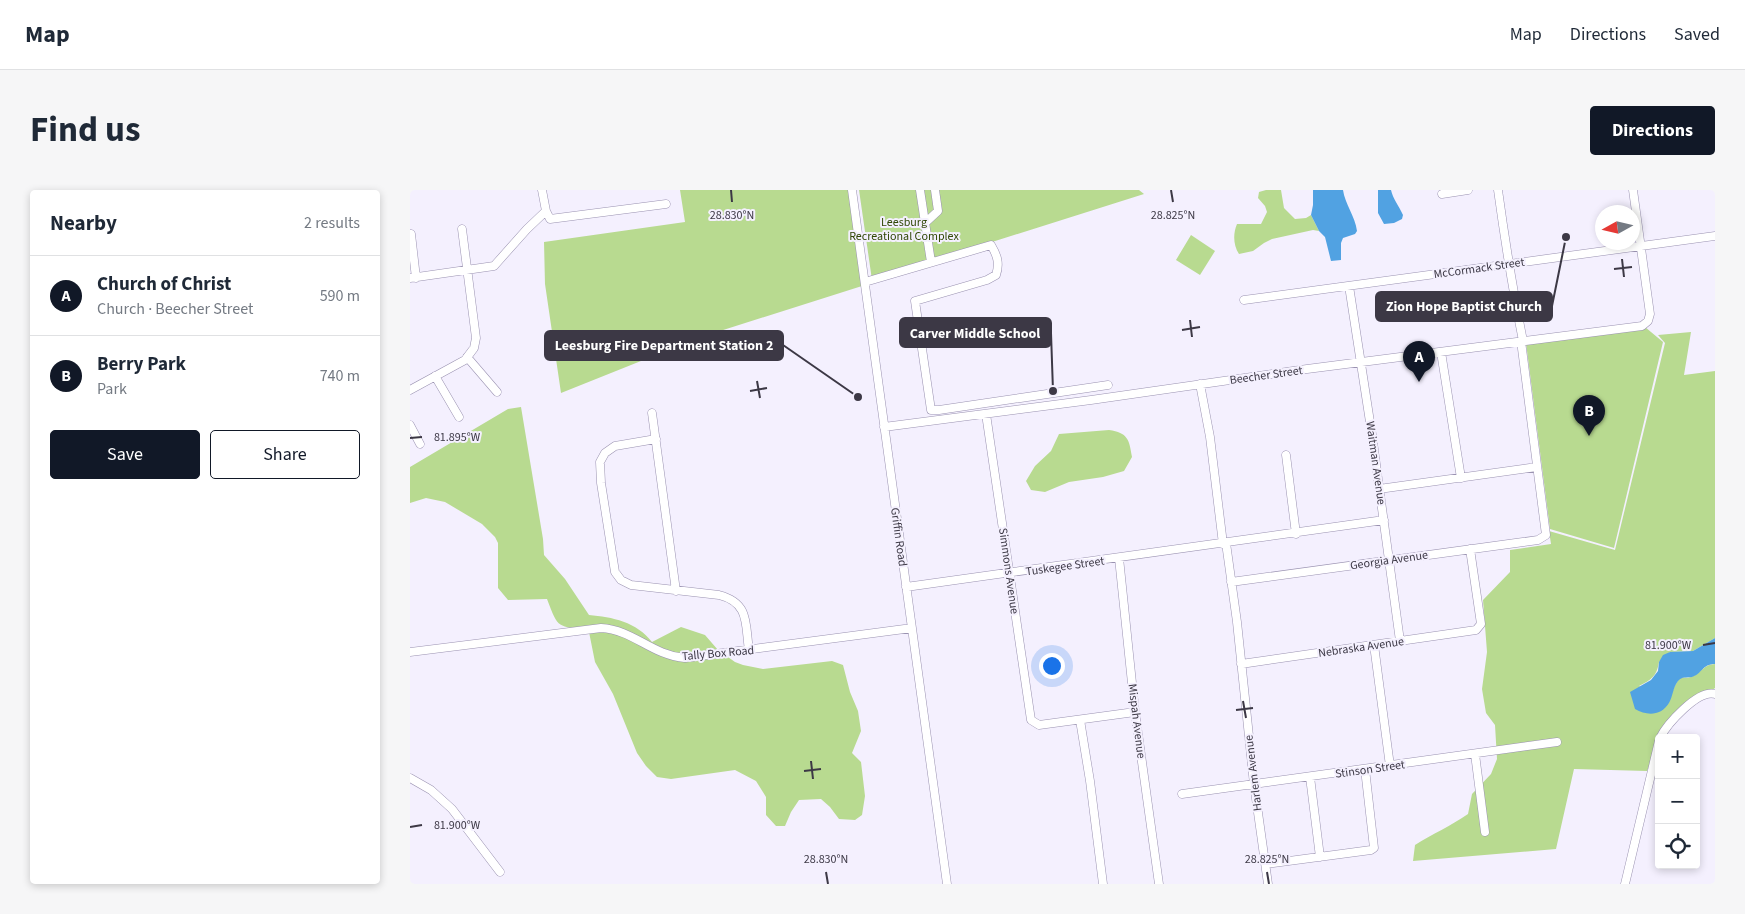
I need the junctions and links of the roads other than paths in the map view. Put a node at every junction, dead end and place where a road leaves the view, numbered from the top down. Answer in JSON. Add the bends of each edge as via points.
{"nodes":[{"id":1,"x":542,"y":190,"type":"edge"},
{"id":2,"x":852,"y":190,"type":"edge"},
{"id":3,"x":920,"y":190,"type":"edge"},
{"id":4,"x":935,"y":190,"type":"edge"},
{"id":5,"x":1468,"y":190,"type":"edge"},
{"id":6,"x":1498,"y":190,"type":"edge"},
{"id":7,"x":1633,"y":190,"type":"edge"},
{"id":8,"x":1442,"y":194,"type":"dead end"},
{"id":9,"x":666,"y":204,"type":"dead end"},
{"id":10,"x":1635,"y":205,"type":"edge"},
{"id":11,"x":546,"y":211,"type":"junction"},
{"id":12,"x":925,"y":223,"type":"junction"},
{"id":13,"x":462,"y":230,"type":"dead end"},
{"id":14,"x":411,"y":234,"type":"edge"},
{"id":15,"x":1715,"y":236,"type":"edge"},
{"id":16,"x":1640,"y":246,"type":"joint"},
{"id":17,"x":1611,"y":250,"type":"edge"},
{"id":18,"x":931,"y":262,"type":"junction"},
{"id":19,"x":1509,"y":264,"type":"junction"},
{"id":20,"x":467,"y":271,"type":"junction"},
{"id":21,"x":413,"y":278,"type":"edge"},
{"id":22,"x":865,"y":282,"type":"junction"},
{"id":23,"x":1349,"y":286,"type":"junction"},
{"id":24,"x":1244,"y":300,"type":"dead end"},
{"id":25,"x":1522,"y":341,"type":"junction"},
{"id":26,"x":1441,"y":352,"type":"junction"},
{"id":27,"x":468,"y":357,"type":"junction"},
{"id":28,"x":1361,"y":362,"type":"junction"},
{"id":29,"x":435,"y":376,"type":"junction"},
{"id":30,"x":1200,"y":384,"type":"junction"},
{"id":31,"x":1108,"y":385,"type":"dead end"},
{"id":32,"x":410,"y":390,"type":"edge"},
{"id":33,"x":497,"y":392,"type":"dead end"},
{"id":34,"x":652,"y":413,"type":"dead end"},
{"id":35,"x":986,"y":414,"type":"junction"},
{"id":36,"x":458,"y":416,"type":"dead end"},
{"id":37,"x":410,"y":425,"type":"edge"},
{"id":38,"x":884,"y":427,"type":"junction"},
{"id":39,"x":656,"y":439,"type":"junction"},
{"id":40,"x":420,"y":444,"type":"dead end"},
{"id":41,"x":1286,"y":455,"type":"dead end"},
{"id":42,"x":1537,"y":467,"type":"junction"},
{"id":43,"x":1461,"y":478,"type":"junction"},
{"id":44,"x":1379,"y":489,"type":"junction"},
{"id":45,"x":1384,"y":520,"type":"junction"},
{"id":46,"x":1296,"y":534,"type":"junction"},
{"id":47,"x":1225,"y":544,"type":"junction"},
{"id":48,"x":1470,"y":549,"type":"junction"},
{"id":49,"x":1119,"y":558,"type":"junction"},
{"id":50,"x":1389,"y":560,"type":"junction"},
{"id":51,"x":1009,"y":573,"type":"junction"},
{"id":52,"x":1231,"y":582,"type":"junction"},
{"id":53,"x":906,"y":587,"type":"junction"},
{"id":54,"x":676,"y":591,"type":"junction"},
{"id":55,"x":912,"y":628,"type":"junction"},
{"id":56,"x":1400,"y":641,"type":"junction"},
{"id":57,"x":1374,"y":645,"type":"junction"},
{"id":58,"x":749,"y":650,"type":"junction"},
{"id":59,"x":410,"y":652,"type":"edge"},
{"id":60,"x":1241,"y":664,"type":"junction"},
{"id":61,"x":1715,"y":694,"type":"edge"},
{"id":62,"x":1136,"y":712,"type":"junction"},
{"id":63,"x":1080,"y":720,"type":"junction"},
{"id":64,"x":1663,"y":734,"type":"edge"},
{"id":65,"x":1557,"y":742,"type":"dead end"},
{"id":66,"x":1474,"y":754,"type":"junction"},
{"id":67,"x":1655,"y":760,"type":"edge"},
{"id":68,"x":1390,"y":766,"type":"junction"},
{"id":69,"x":1365,"y":769,"type":"junction"},
{"id":70,"x":1310,"y":777,"type":"junction"},
{"id":71,"x":410,"y":778,"type":"edge"},
{"id":72,"x":1254,"y":784,"type":"junction"},
{"id":73,"x":1182,"y":794,"type":"dead end"},
{"id":74,"x":1484,"y":832,"type":"dead end"},
{"id":75,"x":1320,"y":856,"type":"junction"},
{"id":76,"x":1266,"y":864,"type":"junction"},
{"id":77,"x":500,"y":872,"type":"dead end"},
{"id":78,"x":947,"y":884,"type":"edge"},
{"id":79,"x":1103,"y":884,"type":"edge"},
{"id":80,"x":1159,"y":884,"type":"edge"},
{"id":81,"x":1268,"y":884,"type":"edge"},
{"id":82,"x":1625,"y":884,"type":"edge"}],
"edges":[{"from":1,"to":11,"type":"street"},
{"from":2,"to":22,"type":"street","name":"Griffin Road"},
{"from":3,"to":12,"type":"street"},
{"from":4,"to":12,"type":"street","via":[[938,211]]},
{"from":5,"to":8,"type":"street"},
{"from":6,"to":19,"type":"street"},
{"from":7,"to":10,"type":"street"},
{"from":9,"to":11,"type":"street","via":[[555,219],[549,218]]},
{"from":11,"to":20,"type":"street","via":[[494,266]]},
{"from":12,"to":18,"type":"street"},
{"from":13,"to":20,"type":"street"},
{"from":14,"to":21,"type":"street"},
{"from":15,"to":16,"type":"street","name":"McCormack Street"},
{"from":16,"to":25,"type":"street","name":"Beecher Street","via":[[1650,314],[1646,323],[1637,327]]},
{"from":17,"to":19,"type":"street","name":"McCormack Street"},
{"from":18,"to":22,"type":"street"},
{"from":18,"to":31,"type":"street","via":[[991,245],[998,267],[996,275],[987,280],[915,301],[931,410]]},
{"from":19,"to":23,"type":"street","name":"McCormack Street"},
{"from":19,"to":25,"type":"street"},
{"from":20,"to":21,"type":"street"},
{"from":20,"to":27,"type":"street","via":[[476,338]]},
{"from":22,"to":38,"type":"street","name":"Griffin Road"},
{"from":23,"to":24,"type":"street","name":"McCormack Street"},
{"from":23,"to":28,"type":"street","name":"Waitman Avenue"},
{"from":25,"to":26,"type":"street","name":"Beecher Street"},
{"from":25,"to":42,"type":"street"},
{"from":26,"to":28,"type":"street","name":"Beecher Street"},
{"from":26,"to":43,"type":"street"},
{"from":27,"to":29,"type":"street"},
{"from":27,"to":33,"type":"street"},
{"from":28,"to":30,"type":"street","name":"Beecher Street"},
{"from":28,"to":44,"type":"street","name":"Waitman Avenue"},
{"from":29,"to":32,"type":"street"},
{"from":29,"to":36,"type":"street"},
{"from":30,"to":35,"type":"street","name":"Beecher Street"},
{"from":30,"to":47,"type":"street","name":"Harlem Avenue"},
{"from":34,"to":39,"type":"street"},
{"from":35,"to":38,"type":"street","name":"Beecher Street"},
{"from":35,"to":51,"type":"street","name":"Simmons Avenue"},
{"from":37,"to":40,"type":"street"},
{"from":38,"to":53,"type":"street","name":"Griffin Road"},
{"from":39,"to":54,"type":"street"},
{"from":39,"to":54,"type":"street","via":[[621,444],[604,453],[600,462],[610,552],[618,577],[631,585]]},
{"from":41,"to":46,"type":"street"},
{"from":42,"to":43,"type":"street"},
{"from":42,"to":48,"type":"street","name":"Georgia Avenue","via":[[1546,535],[1538,540]]},
{"from":43,"to":44,"type":"street"},
{"from":44,"to":45,"type":"street","name":"Waitman Avenue"},
{"from":45,"to":46,"type":"street","name":"Tuskegee Street"},
{"from":45,"to":50,"type":"street","name":"Waitman Avenue"},
{"from":46,"to":47,"type":"street","name":"Tuskegee Street"},
{"from":47,"to":49,"type":"street","name":"Tuskegee Street"},
{"from":47,"to":52,"type":"street","name":"Harlem Avenue"},
{"from":48,"to":50,"type":"street","name":"Georgia Avenue"},
{"from":48,"to":56,"type":"street","name":"Nebraska Avenue","via":[[1480,627]]},
{"from":49,"to":51,"type":"street","name":"Tuskegee Street"},
{"from":49,"to":62,"type":"street","name":"Mispah Avenue"},
{"from":50,"to":52,"type":"street","name":"Georgia Avenue"},
{"from":50,"to":56,"type":"street","name":"Waitman Avenue"},
{"from":51,"to":53,"type":"street","name":"Tuskegee Street"},
{"from":51,"to":63,"type":"street","name":"Simmons Avenue","via":[[1030,717],[1038,724]]},
{"from":52,"to":60,"type":"street","name":"Harlem Avenue"},
{"from":53,"to":55,"type":"street","name":"Griffin Road"},
{"from":54,"to":58,"type":"street","via":[[719,596],[738,603],[744,617]]},
{"from":55,"to":58,"type":"street","name":"Tally Box Road"},
{"from":55,"to":78,"type":"street","name":"Griffin Road"},
{"from":56,"to":57,"type":"street","name":"Nebraska Avenue"},
{"from":57,"to":60,"type":"street","name":"Nebraska Avenue"},
{"from":57,"to":68,"type":"street"},
{"from":58,"to":59,"type":"street","name":"Tally Box Road","via":[[673,657],[624,632],[601,628]]},
{"from":60,"to":72,"type":"street","name":"Harlem Avenue"},
{"from":61,"to":64,"type":"street","via":[[1709,693],[1695,700],[1673,720]]},
{"from":62,"to":63,"type":"street"},
{"from":62,"to":80,"type":"street","name":"Mispah Avenue"},
{"from":63,"to":79,"type":"street"},
{"from":65,"to":66,"type":"street","name":"Stinson Street"},
{"from":66,"to":68,"type":"street","name":"Stinson Street"},
{"from":66,"to":74,"type":"street"},
{"from":67,"to":82,"type":"street"},
{"from":68,"to":69,"type":"street","name":"Stinson Street"},
{"from":69,"to":70,"type":"street","name":"Stinson Street"},
{"from":69,"to":75,"type":"street","via":[[1374,848]]},
{"from":70,"to":72,"type":"street","name":"Stinson Street"},
{"from":70,"to":75,"type":"street"},
{"from":71,"to":77,"type":"street","via":[[431,790],[452,809]]},
{"from":72,"to":73,"type":"street","name":"Stinson Street"},
{"from":72,"to":76,"type":"street","name":"Harlem Avenue"},
{"from":75,"to":76,"type":"street"},
{"from":76,"to":81,"type":"street","name":"Harlem Avenue"}]}
